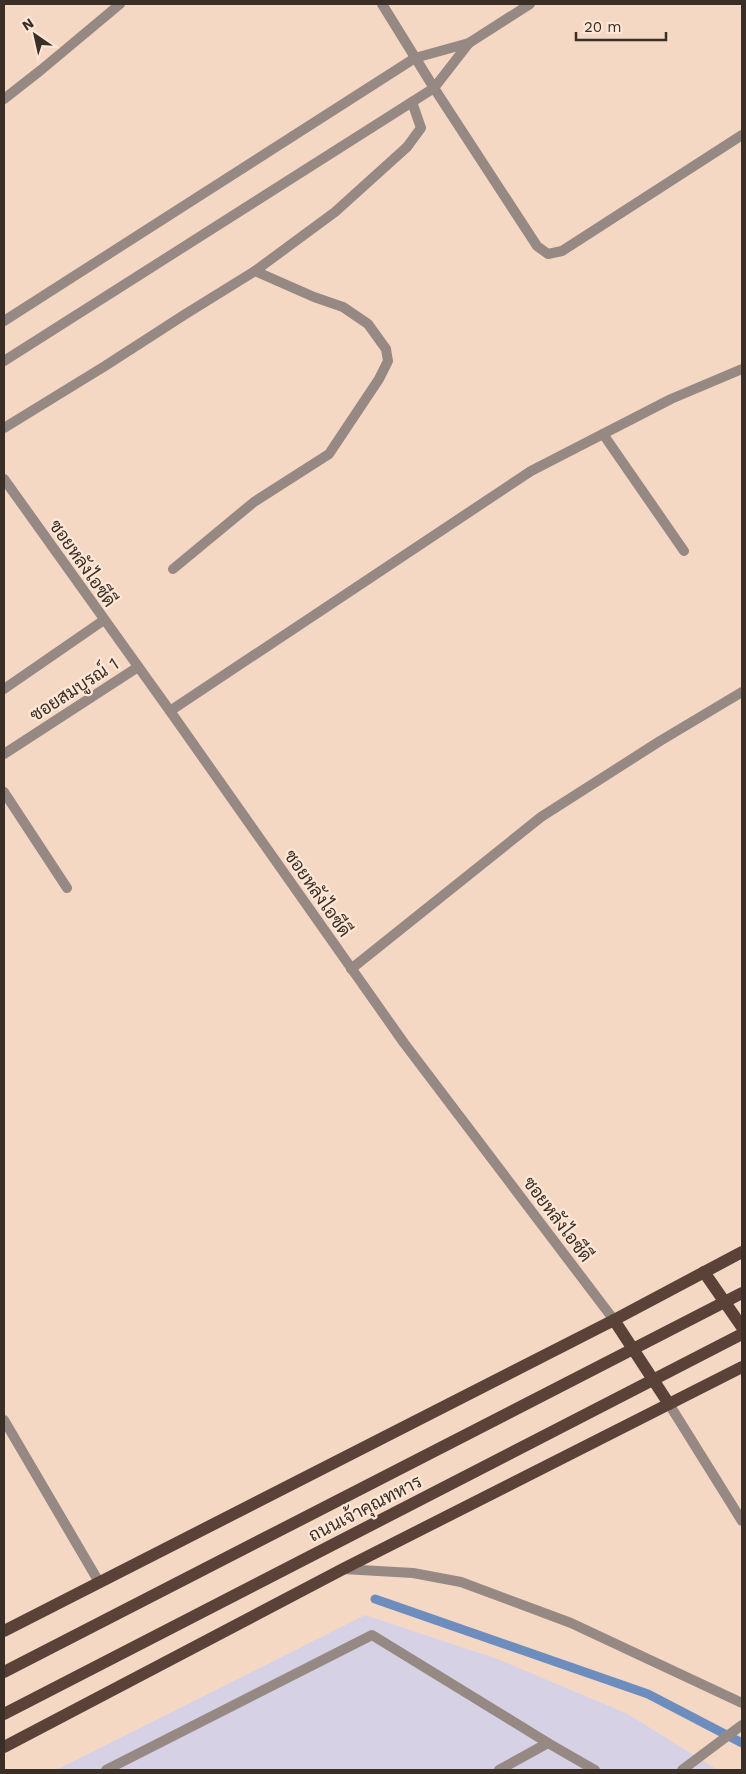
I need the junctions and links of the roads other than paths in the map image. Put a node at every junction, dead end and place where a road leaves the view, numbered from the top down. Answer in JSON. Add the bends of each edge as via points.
{"nodes":[{"id":1,"x":120,"y":4,"type":"edge"},
{"id":2,"x":382,"y":4,"type":"edge"},
{"id":3,"x":530,"y":4,"type":"edge"},
{"id":4,"x":469,"y":43,"type":"junction"},
{"id":5,"x":415,"y":58,"type":"junction"},
{"id":6,"x":434,"y":88,"type":"junction"},
{"id":7,"x":4,"y":99,"type":"edge"},
{"id":8,"x":412,"y":102,"type":"junction"},
{"id":9,"x":742,"y":135,"type":"edge"},
{"id":10,"x":255,"y":271,"type":"junction"},
{"id":11,"x":4,"y":320,"type":"edge"},
{"id":12,"x":4,"y":361,"type":"edge"},
{"id":13,"x":742,"y":369,"type":"edge"},
{"id":14,"x":4,"y":428,"type":"edge"},
{"id":15,"x":602,"y":434,"type":"junction"},
{"id":16,"x":4,"y":479,"type":"edge"},
{"id":17,"x":684,"y":551,"type":"dead end"},
{"id":18,"x":173,"y":569,"type":"dead end"},
{"id":19,"x":104,"y":620,"type":"junction"},
{"id":20,"x":138,"y":667,"type":"junction"},
{"id":21,"x":4,"y":689,"type":"edge"},
{"id":22,"x":742,"y":692,"type":"edge"},
{"id":23,"x":170,"y":711,"type":"junction"},
{"id":24,"x":4,"y":754,"type":"edge"},
{"id":25,"x":4,"y":792,"type":"edge"},
{"id":26,"x":66,"y":888,"type":"dead end"},
{"id":27,"x":351,"y":969,"type":"junction"},
{"id":28,"x":742,"y":1252,"type":"edge"},
{"id":29,"x":704,"y":1272,"type":"junction"},
{"id":30,"x":742,"y":1293,"type":"edge"},
{"id":31,"x":614,"y":1320,"type":"junction"},
{"id":32,"x":742,"y":1327,"type":"edge"},
{"id":33,"x":742,"y":1334,"type":"edge"},
{"id":34,"x":742,"y":1367,"type":"edge"},
{"id":35,"x":669,"y":1404,"type":"junction"},
{"id":36,"x":4,"y":1420,"type":"edge"},
{"id":37,"x":742,"y":1521,"type":"edge"},
{"id":38,"x":343,"y":1569,"type":"junction"},
{"id":39,"x":99,"y":1582,"type":"junction"},
{"id":40,"x":4,"y":1630,"type":"edge"},
{"id":41,"x":4,"y":1672,"type":"edge"},
{"id":42,"x":742,"y":1704,"type":"edge"},
{"id":43,"x":4,"y":1714,"type":"edge"},
{"id":44,"x":742,"y":1725,"type":"edge"},
{"id":45,"x":548,"y":1743,"type":"junction"},
{"id":46,"x":4,"y":1747,"type":"edge"},
{"id":47,"x":106,"y":1770,"type":"edge"},
{"id":48,"x":499,"y":1770,"type":"edge"},
{"id":49,"x":595,"y":1770,"type":"edge"},
{"id":50,"x":682,"y":1770,"type":"edge"}],
"edges":[{"from":1,"to":7,"type":"street"},
{"from":2,"to":5,"type":"street"},
{"from":3,"to":4,"type":"street"},
{"from":4,"to":5,"type":"street"},
{"from":4,"to":6,"type":"street"},
{"from":5,"to":6,"type":"street"},
{"from":5,"to":11,"type":"street"},
{"from":6,"to":8,"type":"street"},
{"from":6,"to":9,"type":"street","via":[[537,246],[548,254],[562,252]]},
{"from":8,"to":10,"type":"street","via":[[421,128],[407,147],[335,212]]},
{"from":8,"to":12,"type":"street"},
{"from":10,"to":14,"type":"street"},
{"from":10,"to":18,"type":"street","via":[[349,311],[368,324],[386,348],[388,361],[329,454],[254,502]]},
{"from":13,"to":15,"type":"street","via":[[671,399]]},
{"from":15,"to":17,"type":"street"},
{"from":15,"to":23,"type":"street","via":[[530,471]]},
{"from":16,"to":19,"type":"street","name":"ซอยหลังไอซีดี"},
{"from":19,"to":20,"type":"street","name":"ซอยหลังไอซีดี"},
{"from":19,"to":21,"type":"street"},
{"from":20,"to":23,"type":"street","name":"ซอยหลังไอซีดี"},
{"from":20,"to":24,"type":"street","name":"ซอยสมบูรณ์ 1"},
{"from":22,"to":27,"type":"street","via":[[541,817]]},
{"from":23,"to":27,"type":"street","name":"ซอยหลังไอซีดี"},
{"from":25,"to":26,"type":"street"},
{"from":27,"to":31,"type":"street","name":"ซอยหลังไอซีดี"},
{"from":28,"to":29,"type":"main road"},
{"from":29,"to":31,"type":"main road"},
{"from":29,"to":32,"type":"main road"},
{"from":30,"to":41,"type":"main road","name":"ถนนเจ้าคุณทหาร","bridge":true},
{"from":31,"to":35,"type":"main road"},
{"from":31,"to":39,"type":"main road"},
{"from":33,"to":43,"type":"main road","name":"ถนนเจ้าคุณทหาร","bridge":true},
{"from":34,"to":35,"type":"main road"},
{"from":35,"to":37,"type":"street"},
{"from":35,"to":38,"type":"main road"},
{"from":36,"to":39,"type":"street"},
{"from":38,"to":42,"type":"street","via":[[413,1573],[461,1582],[571,1623]]},
{"from":38,"to":46,"type":"main road"},
{"from":39,"to":40,"type":"main road"},
{"from":44,"to":50,"type":"street"},
{"from":45,"to":47,"type":"street","via":[[372,1635]]},
{"from":45,"to":48,"type":"street"},
{"from":45,"to":49,"type":"street"}]}
